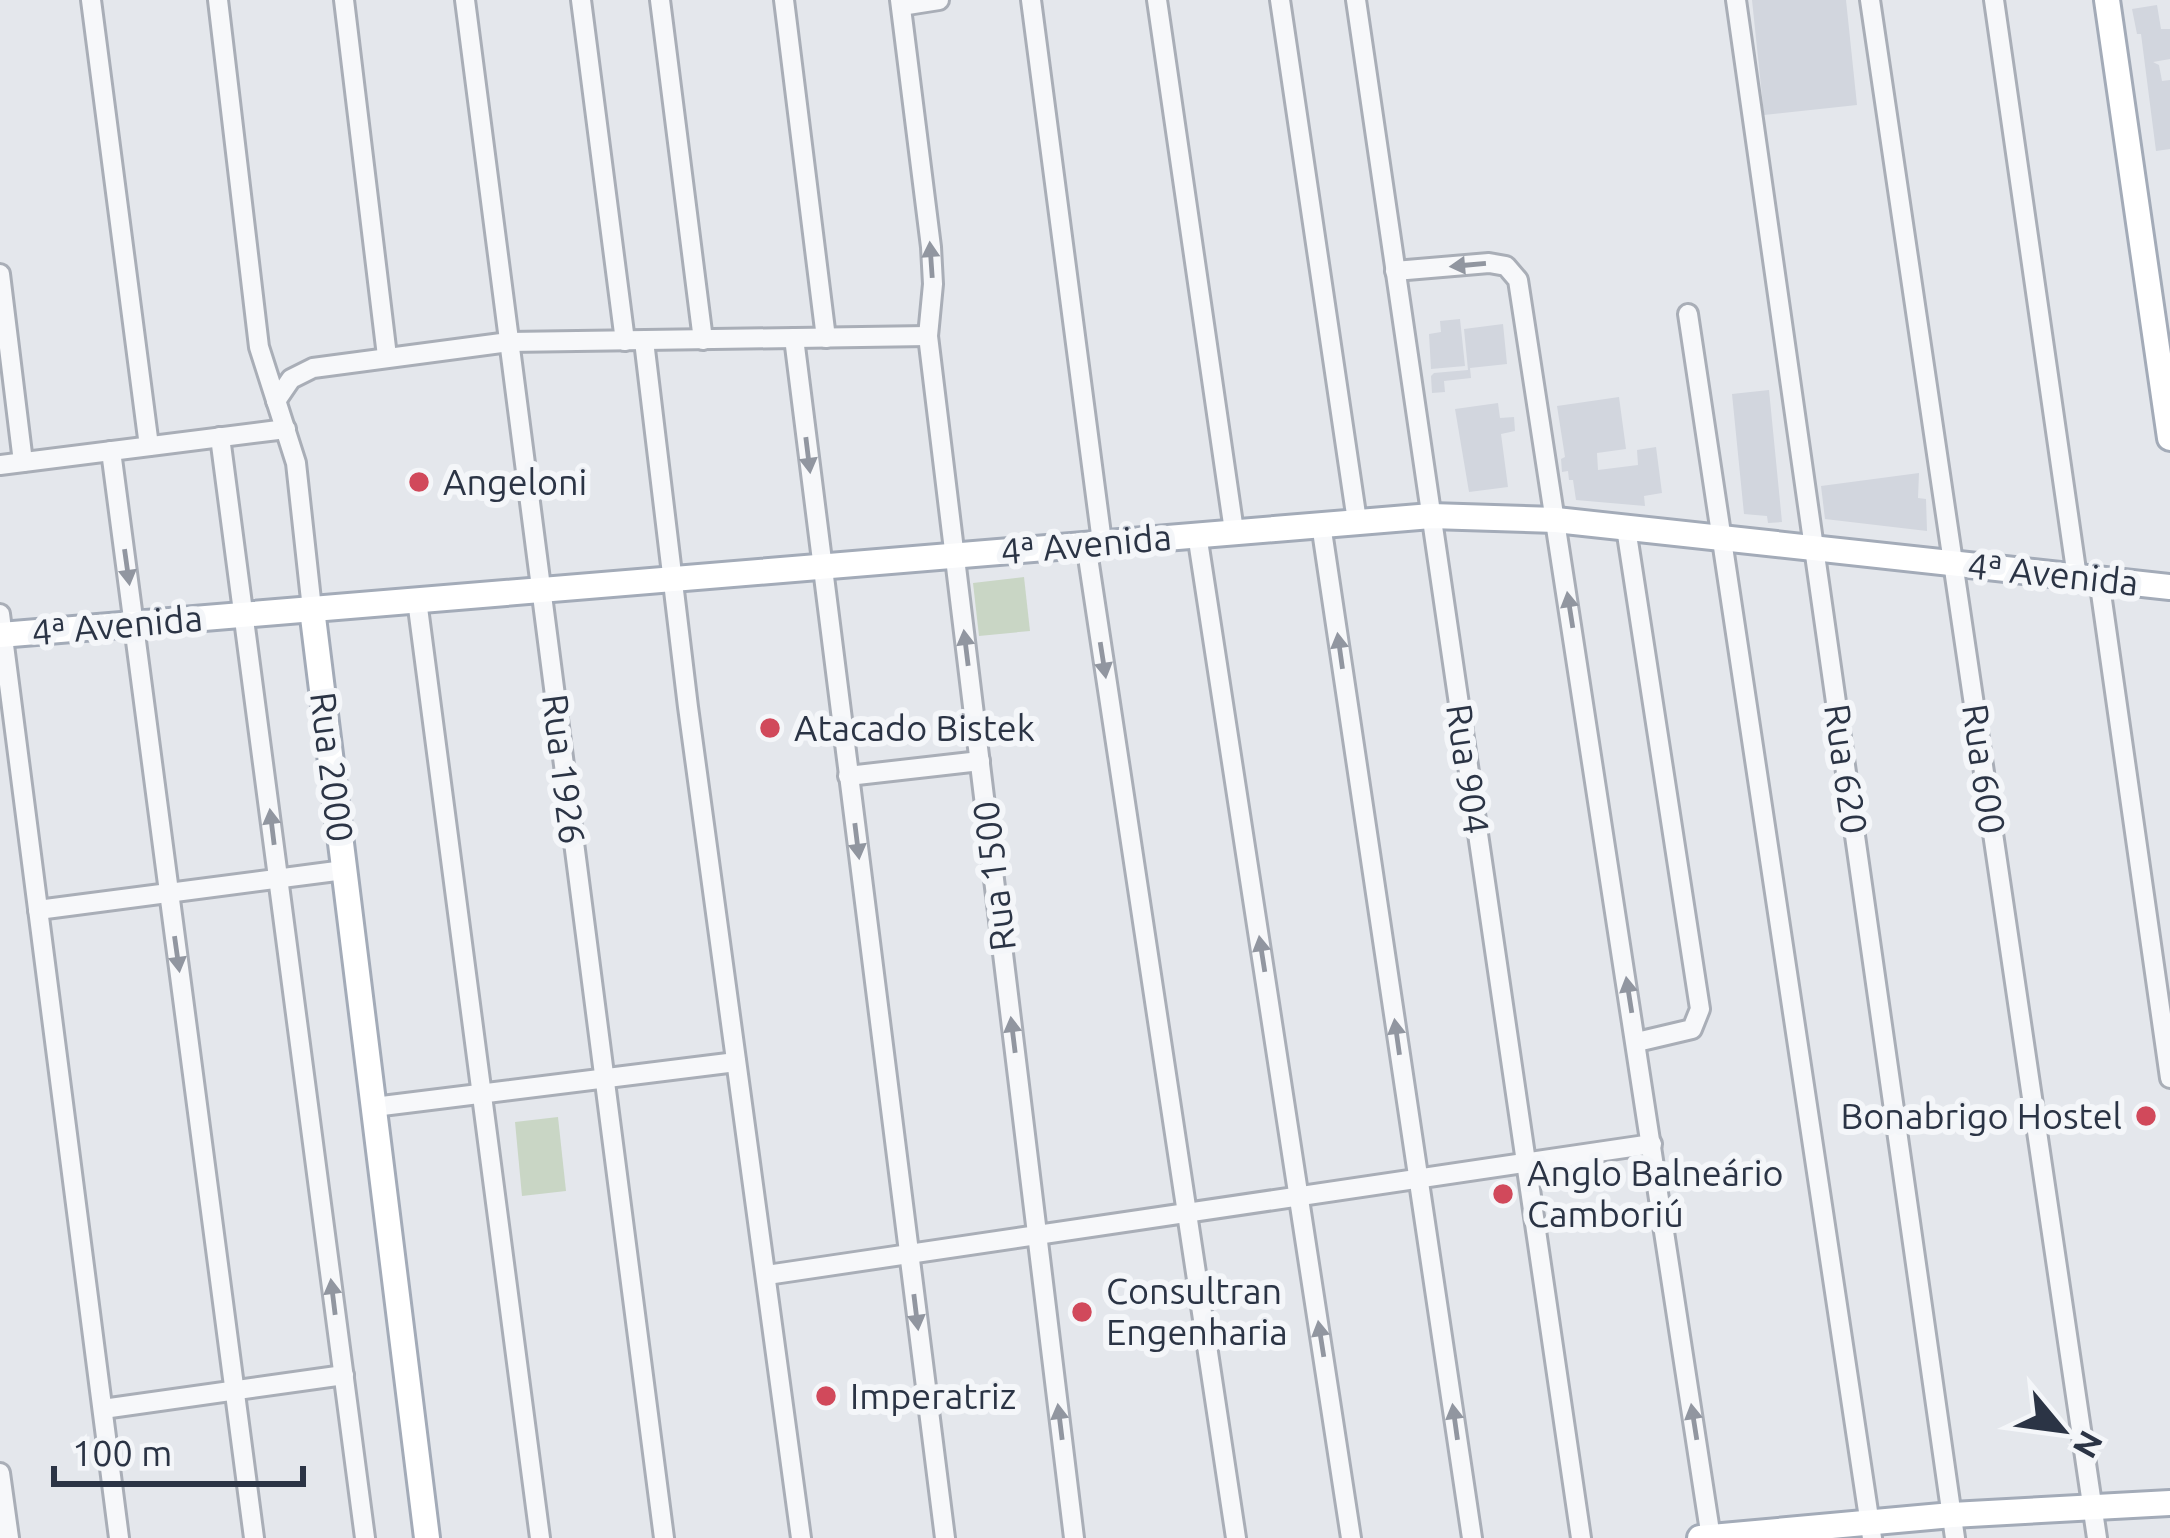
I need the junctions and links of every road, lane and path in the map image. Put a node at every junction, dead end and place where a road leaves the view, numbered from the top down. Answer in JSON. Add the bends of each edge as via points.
{"nodes":[{"id":1,"x":91,"y":0,"type":"edge"},
{"id":2,"x":218,"y":0,"type":"edge"},
{"id":3,"x":344,"y":0,"type":"edge"},
{"id":4,"x":465,"y":0,"type":"edge"},
{"id":5,"x":581,"y":0,"type":"edge"},
{"id":6,"x":660,"y":0,"type":"edge"},
{"id":7,"x":784,"y":0,"type":"edge"},
{"id":8,"x":939,"y":0,"type":"edge"},
{"id":9,"x":1030,"y":0,"type":"edge"},
{"id":10,"x":1156,"y":0,"type":"edge"},
{"id":11,"x":1280,"y":0,"type":"edge"},
{"id":12,"x":1355,"y":0,"type":"edge"},
{"id":13,"x":1736,"y":0,"type":"edge"},
{"id":14,"x":1870,"y":0,"type":"edge"},
{"id":15,"x":1994,"y":0,"type":"edge"},
{"id":16,"x":2107,"y":0,"type":"edge"},
{"id":17,"x":900,"y":3,"type":"edge"},
{"id":18,"x":1395,"y":272,"type":"junction"},
{"id":19,"x":0,"y":274,"type":"edge"},
{"id":20,"x":1688,"y":314,"type":"dead end"},
{"id":21,"x":928,"y":336,"type":"junction"},
{"id":22,"x":794,"y":338,"type":"junction"},
{"id":23,"x":826,"y":338,"type":"junction"},
{"id":24,"x":703,"y":340,"type":"junction"},
{"id":25,"x":634,"y":341,"type":"junction"},
{"id":26,"x":509,"y":343,"type":"junction"},
{"id":27,"x":387,"y":356,"type":"junction"},
{"id":28,"x":276,"y":401,"type":"junction"},
{"id":29,"x":286,"y":429,"type":"junction"},
{"id":30,"x":220,"y":437,"type":"junction"},
{"id":31,"x":2170,"y":438,"type":"edge"},
{"id":32,"x":149,"y":446,"type":"junction"},
{"id":33,"x":111,"y":451,"type":"junction"},
{"id":34,"x":23,"y":462,"type":"junction"},
{"id":35,"x":0,"y":465,"type":"edge"},
{"id":36,"x":1431,"y":516,"type":"junction"},
{"id":37,"x":1556,"y":520,"type":"junction"},
{"id":38,"x":1357,"y":521,"type":"junction"},
{"id":39,"x":1321,"y":524,"type":"junction"},
{"id":40,"x":1625,"y":528,"type":"junction"},
{"id":41,"x":1234,"y":531,"type":"junction"},
{"id":42,"x":1197,"y":535,"type":"junction"},
{"id":43,"x":1722,"y":538,"type":"junction"},
{"id":44,"x":1094,"y":543,"type":"junction"},
{"id":45,"x":1814,"y":549,"type":"junction"},
{"id":46,"x":955,"y":554,"type":"junction"},
{"id":47,"x":1953,"y":563,"type":"junction"},
{"id":48,"x":822,"y":566,"type":"junction"},
{"id":49,"x":2088,"y":578,"type":"junction"},
{"id":50,"x":674,"y":579,"type":"junction"},
{"id":51,"x":2170,"y":587,"type":"edge"},
{"id":52,"x":541,"y":590,"type":"junction"},
{"id":53,"x":417,"y":600,"type":"junction"},
{"id":54,"x":312,"y":609,"type":"junction"},
{"id":55,"x":244,"y":615,"type":"junction"},
{"id":56,"x":134,"y":624,"type":"junction"},
{"id":57,"x":1,"y":628,"type":"edge"},
{"id":58,"x":980,"y":760,"type":"junction"},
{"id":59,"x":848,"y":776,"type":"junction"},
{"id":60,"x":344,"y":869,"type":"junction"},
{"id":61,"x":279,"y":880,"type":"junction"},
{"id":62,"x":170,"y":893,"type":"junction"},
{"id":63,"x":38,"y":910,"type":"junction"},
{"id":64,"x":1636,"y":1042,"type":"junction"},
{"id":65,"x":736,"y":1062,"type":"junction"},
{"id":66,"x":604,"y":1078,"type":"junction"},
{"id":67,"x":2170,"y":1078,"type":"edge"},
{"id":68,"x":482,"y":1094,"type":"junction"},
{"id":69,"x":374,"y":1107,"type":"junction"},
{"id":70,"x":1652,"y":1144,"type":"junction"},
{"id":71,"x":1526,"y":1163,"type":"junction"},
{"id":72,"x":1418,"y":1179,"type":"junction"},
{"id":73,"x":1299,"y":1197,"type":"junction"},
{"id":74,"x":1187,"y":1213,"type":"junction"},
{"id":75,"x":1037,"y":1235,"type":"junction"},
{"id":76,"x":909,"y":1254,"type":"junction"},
{"id":77,"x":767,"y":1275,"type":"junction"},
{"id":78,"x":344,"y":1375,"type":"junction"},
{"id":79,"x":235,"y":1391,"type":"junction"},
{"id":80,"x":103,"y":1409,"type":"junction"},
{"id":81,"x":0,"y":1473,"type":"edge"},
{"id":82,"x":2170,"y":1503,"type":"edge"},
{"id":83,"x":2092,"y":1508,"type":"junction"},
{"id":84,"x":1953,"y":1527,"type":"edge"},
{"id":85,"x":1871,"y":1530,"type":"edge"},
{"id":86,"x":1711,"y":1537,"type":"edge"},
{"id":87,"x":9,"y":1538,"type":"edge"},
{"id":88,"x":119,"y":1538,"type":"edge"},
{"id":89,"x":254,"y":1538,"type":"edge"},
{"id":90,"x":365,"y":1538,"type":"edge"},
{"id":91,"x":427,"y":1538,"type":"edge"},
{"id":92,"x":540,"y":1538,"type":"edge"},
{"id":93,"x":664,"y":1538,"type":"edge"},
{"id":94,"x":801,"y":1538,"type":"edge"},
{"id":95,"x":945,"y":1538,"type":"edge"},
{"id":96,"x":1074,"y":1538,"type":"edge"},
{"id":97,"x":1236,"y":1538,"type":"edge"},
{"id":98,"x":1351,"y":1538,"type":"edge"},
{"id":99,"x":1472,"y":1538,"type":"edge"},
{"id":100,"x":1581,"y":1538,"type":"edge"},
{"id":101,"x":1700,"y":1538,"type":"edge"},
{"id":102,"x":2097,"y":1538,"type":"edge"}],
"edges":[{"from":1,"to":32,"type":"street"},
{"from":2,"to":28,"type":"street","name":"Rua 2000","via":[[260,347]]},
{"from":3,"to":27,"type":"street"},
{"from":4,"to":26,"type":"street","name":"Rua 1926"},
{"from":5,"to":25,"type":"street"},
{"from":6,"to":24,"type":"street"},
{"from":7,"to":23,"type":"street"},
{"from":8,"to":17,"type":"street"},
{"from":9,"to":44,"type":"street"},
{"from":10,"to":41,"type":"street"},
{"from":11,"to":38,"type":"street"},
{"from":12,"to":18,"type":"street","name":"Rua 904"},
{"from":13,"to":45,"type":"street","name":"Rua 620"},
{"from":14,"to":47,"type":"street","name":"Rua 600"},
{"from":15,"to":49,"type":"street"},
{"from":16,"to":31,"type":"main road"},
{"from":21,"to":17,"type":"street","name":"Rua 1500","one_way":true,"via":[[931,247]]},
{"from":18,"to":36,"type":"street","name":"Rua 904"},
{"from":37,"to":18,"type":"street","one_way":true,"via":[[1518,280],[1506,266],[1489,263]]},
{"from":19,"to":34,"type":"street"},
{"from":20,"to":43,"type":"street"},
{"from":21,"to":23,"type":"street"},
{"from":21,"to":46,"type":"street","name":"Rua 1500"},
{"from":22,"to":23,"type":"street"},
{"from":22,"to":24,"type":"street"},
{"from":22,"to":48,"type":"street","one_way":true},
{"from":24,"to":25,"type":"street"},
{"from":25,"to":26,"type":"street"},
{"from":25,"to":50,"type":"street"},
{"from":26,"to":27,"type":"street"},
{"from":26,"to":52,"type":"street","name":"Rua 1926"},
{"from":27,"to":28,"type":"street","via":[[313,368]]},
{"from":28,"to":29,"type":"street","name":"Rua 2000"},
{"from":29,"to":30,"type":"street"},
{"from":29,"to":54,"type":"street","name":"Rua 2000"},
{"from":30,"to":32,"type":"street"},
{"from":30,"to":55,"type":"street"},
{"from":32,"to":33,"type":"street"},
{"from":33,"to":34,"type":"street"},
{"from":33,"to":56,"type":"street","one_way":true},
{"from":34,"to":35,"type":"street"},
{"from":36,"to":37,"type":"main road","name":"4ª Avenida"},
{"from":36,"to":38,"type":"main road","name":"4ª Avenida"},
{"from":36,"to":71,"type":"street","name":"Rua 904"},
{"from":37,"to":40,"type":"main road","name":"4ª Avenida"},
{"from":64,"to":37,"type":"street","one_way":true},
{"from":38,"to":39,"type":"main road","name":"4ª Avenida"},
{"from":39,"to":41,"type":"main road","name":"4ª Avenida"},
{"from":72,"to":39,"type":"street","one_way":true},
{"from":40,"to":43,"type":"main road","name":"4ª Avenida"},
{"from":40,"to":64,"type":"street","via":[[1700,1009],[1692,1029]]},
{"from":41,"to":42,"type":"main road","name":"4ª Avenida"},
{"from":42,"to":44,"type":"main road","name":"4ª Avenida"},
{"from":73,"to":42,"type":"street","one_way":true},
{"from":43,"to":45,"type":"main road","name":"4ª Avenida"},
{"from":43,"to":85,"type":"street"},
{"from":44,"to":46,"type":"main road","name":"4ª Avenida"},
{"from":44,"to":74,"type":"street","one_way":true},
{"from":45,"to":47,"type":"main road","name":"4ª Avenida"},
{"from":45,"to":84,"type":"street","name":"Rua 620"},
{"from":46,"to":48,"type":"main road","name":"4ª Avenida"},
{"from":58,"to":46,"type":"street","name":"Rua 1500","one_way":true},
{"from":47,"to":49,"type":"main road","name":"4ª Avenida"},
{"from":47,"to":83,"type":"street","name":"Rua 600"},
{"from":48,"to":50,"type":"main road","name":"4ª Avenida"},
{"from":48,"to":59,"type":"street"},
{"from":49,"to":51,"type":"main road","name":"4ª Avenida"},
{"from":49,"to":67,"type":"street"},
{"from":50,"to":52,"type":"main road","name":"4ª Avenida"},
{"from":50,"to":65,"type":"street"},
{"from":52,"to":53,"type":"main road","name":"4ª Avenida"},
{"from":52,"to":66,"type":"street","name":"Rua 1926"},
{"from":53,"to":54,"type":"main road","name":"4ª Avenida"},
{"from":53,"to":68,"type":"street"},
{"from":54,"to":55,"type":"main road","name":"4ª Avenida"},
{"from":54,"to":60,"type":"main road","name":"Rua 2000"},
{"from":55,"to":56,"type":"main road","name":"4ª Avenida"},
{"from":61,"to":55,"type":"street","one_way":true},
{"from":56,"to":57,"type":"main road","name":"4ª Avenida"},
{"from":56,"to":62,"type":"street"},
{"from":57,"to":63,"type":"street"},
{"from":58,"to":59,"type":"street"},
{"from":75,"to":58,"type":"street","name":"Rua 1500","one_way":true},
{"from":59,"to":76,"type":"street","one_way":true},
{"from":60,"to":61,"type":"street"},
{"from":60,"to":69,"type":"main road","name":"Rua 2000"},
{"from":61,"to":62,"type":"street"},
{"from":78,"to":61,"type":"street","one_way":true},
{"from":62,"to":63,"type":"street"},
{"from":62,"to":79,"type":"street","one_way":true},
{"from":63,"to":80,"type":"street"},
{"from":64,"to":70,"type":"street"},
{"from":65,"to":66,"type":"street"},
{"from":65,"to":77,"type":"street"},
{"from":66,"to":68,"type":"street"},
{"from":66,"to":93,"type":"street","name":"Rua 1926"},
{"from":68,"to":69,"type":"street"},
{"from":68,"to":92,"type":"street"},
{"from":69,"to":91,"type":"main road","name":"Rua 2000"},
{"from":70,"to":71,"type":"street"},
{"from":86,"to":70,"type":"street","one_way":true},
{"from":71,"to":72,"type":"street"},
{"from":71,"to":100,"type":"street","name":"Rua 904"},
{"from":72,"to":73,"type":"street"},
{"from":99,"to":72,"type":"street","one_way":true},
{"from":73,"to":74,"type":"street"},
{"from":98,"to":73,"type":"street","one_way":true},
{"from":74,"to":75,"type":"street"},
{"from":74,"to":97,"type":"street"},
{"from":75,"to":76,"type":"street"},
{"from":96,"to":75,"type":"street","name":"Rua 1500","one_way":true},
{"from":76,"to":77,"type":"street"},
{"from":76,"to":95,"type":"street","one_way":true},
{"from":77,"to":94,"type":"street"},
{"from":78,"to":79,"type":"street"},
{"from":78,"to":90,"type":"street"},
{"from":79,"to":80,"type":"street"},
{"from":79,"to":89,"type":"street"},
{"from":80,"to":88,"type":"street"},
{"from":81,"to":87,"type":"street"},
{"from":82,"to":83,"type":"main road"},
{"from":83,"to":84,"type":"main road"},
{"from":83,"to":102,"type":"street","name":"Rua 600"},
{"from":84,"to":85,"type":"main road"},
{"from":85,"to":86,"type":"main road"},
{"from":86,"to":101,"type":"main road"}]}
